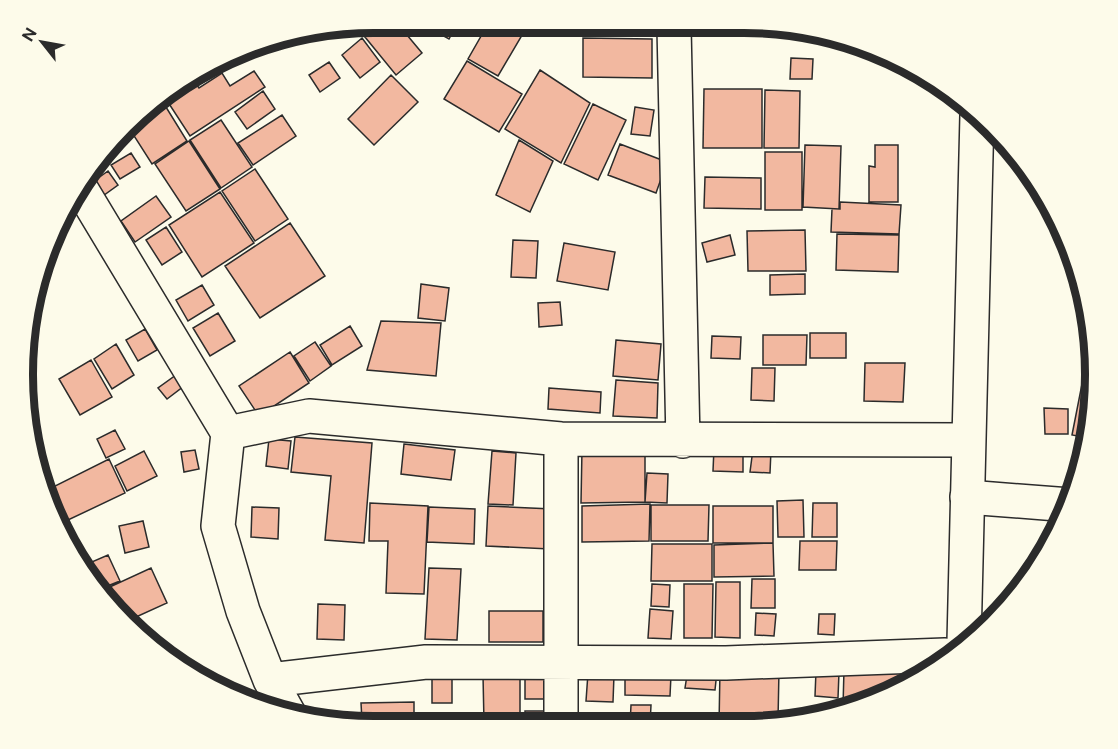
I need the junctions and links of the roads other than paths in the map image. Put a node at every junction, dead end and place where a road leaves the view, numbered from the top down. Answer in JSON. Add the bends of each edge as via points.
{"nodes":[{"id":1,"x":674,"y":33,"type":"edge"},
{"id":2,"x":977,"y":125,"type":"edge"},
{"id":3,"x":84,"y":195,"type":"edge"},
{"id":4,"x":228,"y":433,"type":"junction"},
{"id":5,"x":561,"y":439,"type":"junction"},
{"id":6,"x":967,"y":440,"type":"junction"},
{"id":7,"x":682,"y":441,"type":"junction"},
{"id":8,"x":967,"y":497,"type":"junction"},
{"id":9,"x":1059,"y":504,"type":"edge"},
{"id":10,"x":964,"y":635,"type":"edge"},
{"id":11,"x":937,"y":655,"type":"edge"},
{"id":12,"x":559,"y":663,"type":"junction"},
{"id":13,"x":270,"y":680,"type":"junction"},
{"id":14,"x":283,"y":703,"type":"edge"},
{"id":15,"x":561,"y":716,"type":"edge"}],
"edges":[{"from":1,"to":7,"type":"street"},
{"from":2,"to":6,"type":"street"},
{"from":3,"to":4,"type":"street"},
{"from":4,"to":5,"type":"street","via":[[309,416]]},
{"from":4,"to":13,"type":"street","via":[[218,526],[243,611]]},
{"from":5,"to":7,"type":"street"},
{"from":5,"to":12,"type":"street"},
{"from":6,"to":7,"type":"street"},
{"from":6,"to":8,"type":"street"},
{"from":8,"to":9,"type":"street"},
{"from":8,"to":10,"type":"street"},
{"from":11,"to":12,"type":"street","via":[[726,663]]},
{"from":12,"to":13,"type":"street","via":[[426,662]]},
{"from":12,"to":15,"type":"street"},
{"from":13,"to":14,"type":"street"}]}
